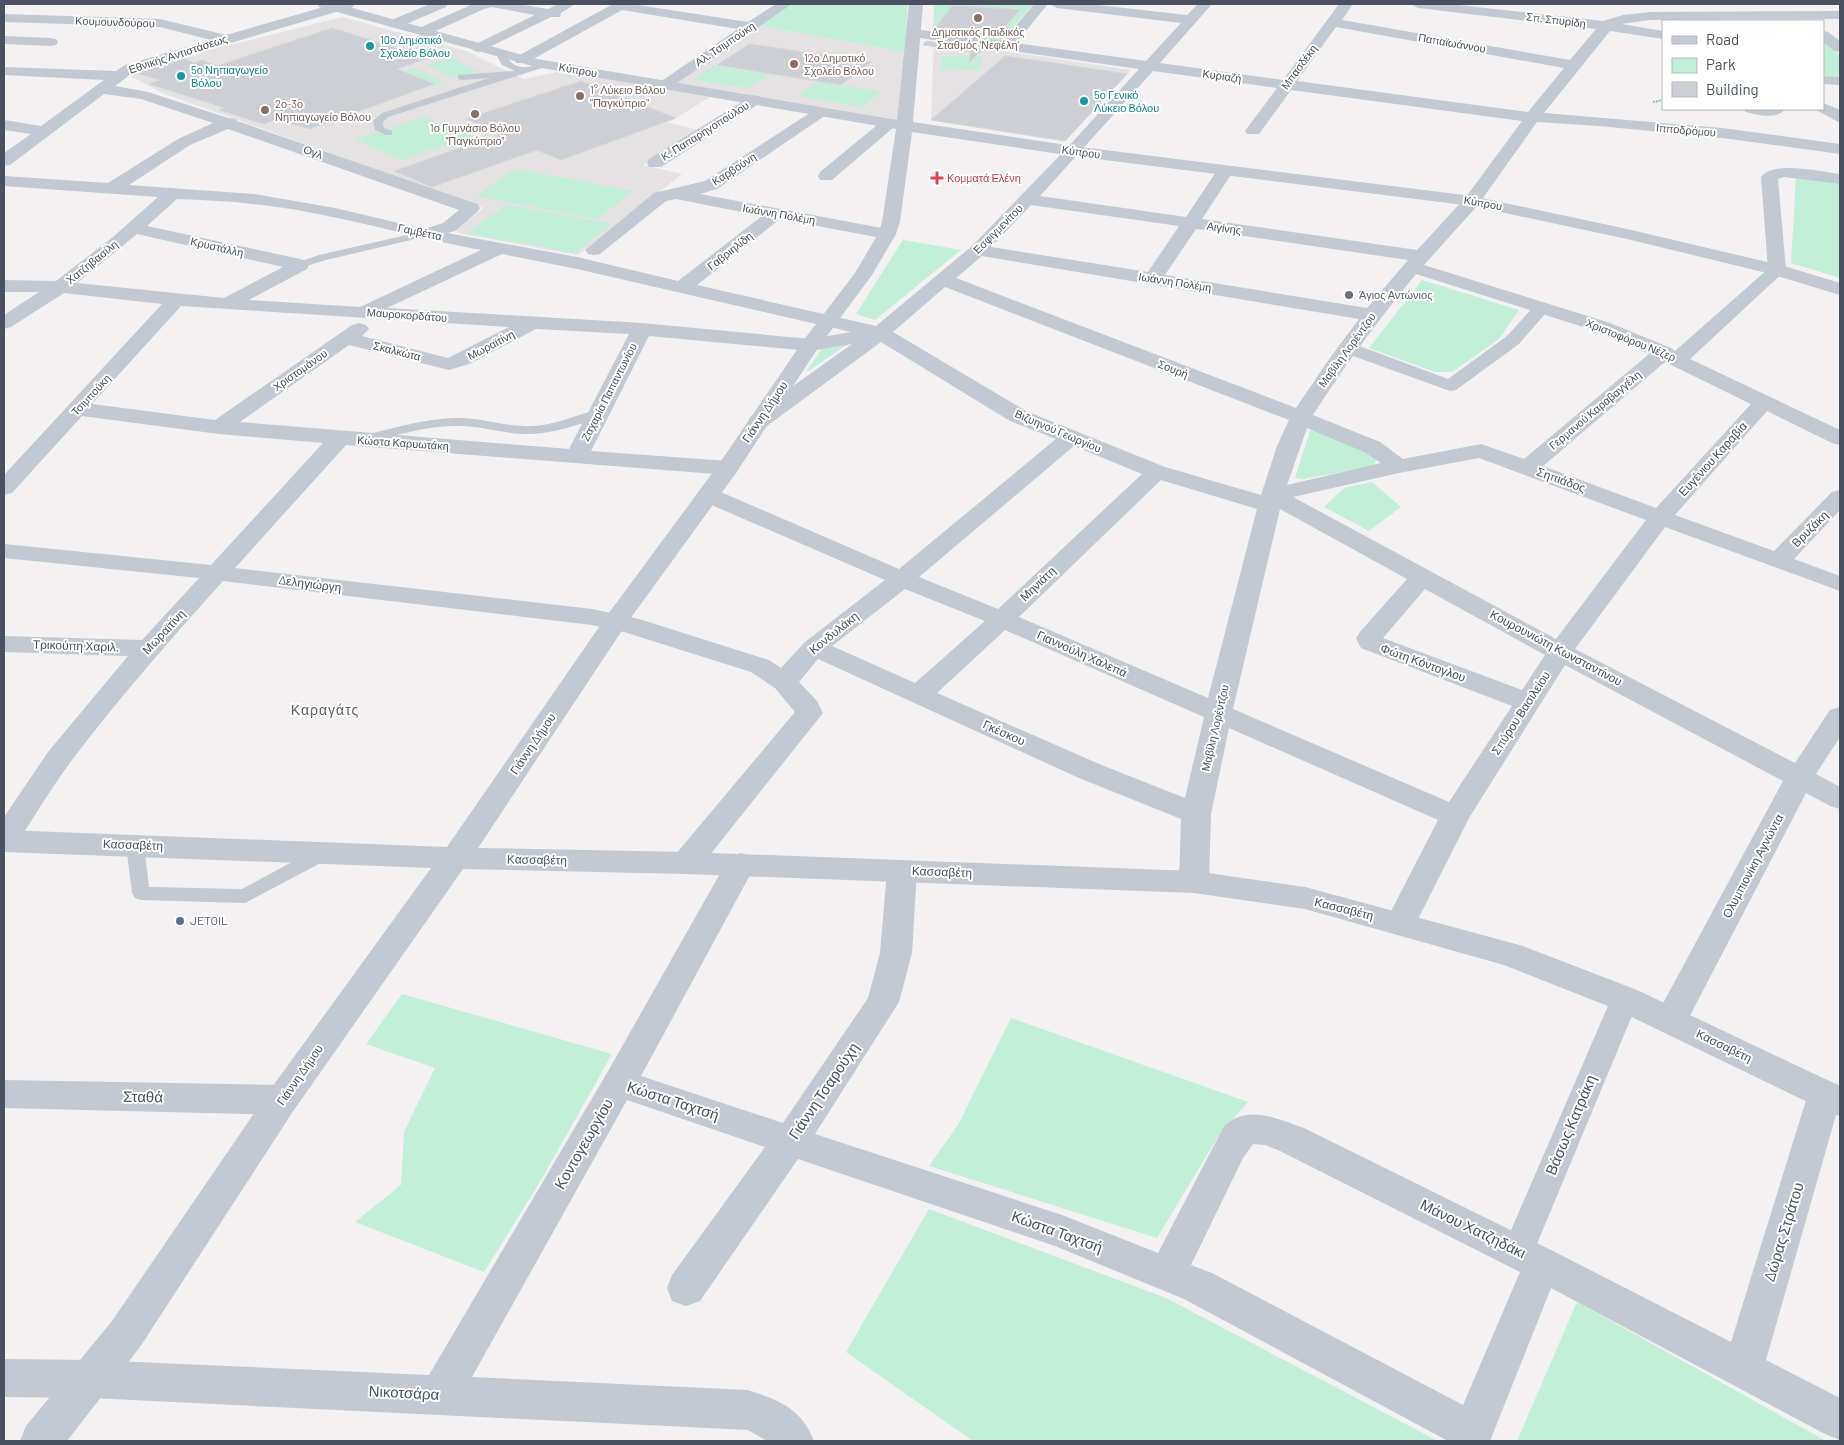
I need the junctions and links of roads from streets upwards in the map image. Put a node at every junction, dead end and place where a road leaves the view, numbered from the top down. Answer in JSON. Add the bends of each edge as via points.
{"nodes":[{"id":1,"x":441,"y":4,"type":"edge"},
{"id":2,"x":490,"y":4,"type":"edge"},
{"id":3,"x":495,"y":4,"type":"edge"},
{"id":4,"x":568,"y":4,"type":"edge"},
{"id":5,"x":785,"y":4,"type":"edge"},
{"id":6,"x":915,"y":4,"type":"edge"},
{"id":7,"x":1041,"y":4,"type":"edge"},
{"id":8,"x":1057,"y":4,"type":"edge"},
{"id":9,"x":1206,"y":4,"type":"edge"},
{"id":10,"x":1346,"y":4,"type":"edge"},
{"id":11,"x":1418,"y":4,"type":"edge"},
{"id":12,"x":1765,"y":4,"type":"edge"},
{"id":13,"x":336,"y":5,"type":"edge"},
{"id":14,"x":621,"y":5,"type":"edge"},
{"id":15,"x":552,"y":13,"type":"junction"},
{"id":16,"x":1840,"y":15,"type":"edge"},
{"id":17,"x":4,"y":18,"type":"edge"},
{"id":18,"x":1610,"y":18,"type":"junction"},
{"id":19,"x":1659,"y":19,"type":"edge"},
{"id":20,"x":1801,"y":19,"type":"edge"},
{"id":21,"x":1191,"y":20,"type":"junction"},
{"id":22,"x":592,"y":22,"type":"junction"},
{"id":23,"x":1332,"y":22,"type":"junction"},
{"id":24,"x":394,"y":24,"type":"junction"},
{"id":25,"x":751,"y":27,"type":"junction"},
{"id":26,"x":422,"y":32,"type":"junction"},
{"id":27,"x":913,"y":34,"type":"junction"},
{"id":28,"x":1662,"y":36,"type":"edge"},
{"id":29,"x":1824,"y":36,"type":"edge"},
{"id":30,"x":224,"y":39,"type":"junction"},
{"id":31,"x":4,"y":40,"type":"edge"},
{"id":32,"x":52,"y":42,"type":"dead end"},
{"id":33,"x":1006,"y":46,"type":"junction"},
{"id":34,"x":479,"y":48,"type":"junction"},
{"id":35,"x":1840,"y":48,"type":"edge"},
{"id":36,"x":1572,"y":65,"type":"junction"},
{"id":37,"x":522,"y":66,"type":"junction"},
{"id":38,"x":1150,"y":66,"type":"junction"},
{"id":39,"x":4,"y":71,"type":"edge"},
{"id":40,"x":119,"y":76,"type":"junction"},
{"id":41,"x":1824,"y":80,"type":"edge"},
{"id":42,"x":1840,"y":81,"type":"edge"},
{"id":43,"x":665,"y":85,"type":"junction"},
{"id":44,"x":1286,"y":85,"type":"junction"},
{"id":45,"x":100,"y":89,"type":"junction"},
{"id":46,"x":755,"y":100,"type":"junction"},
{"id":47,"x":1824,"y":108,"type":"edge"},
{"id":48,"x":1762,"y":110,"type":"edge"},
{"id":49,"x":1774,"y":110,"type":"edge"},
{"id":50,"x":821,"y":112,"type":"junction"},
{"id":51,"x":1531,"y":118,"type":"junction"},
{"id":52,"x":1840,"y":118,"type":"edge"},
{"id":53,"x":230,"y":122,"type":"junction"},
{"id":54,"x":4,"y":125,"type":"edge"},
{"id":55,"x":896,"y":125,"type":"junction"},
{"id":56,"x":44,"y":131,"type":"junction"},
{"id":57,"x":1253,"y":131,"type":"dead end"},
{"id":58,"x":11,"y":149,"type":"edge"},
{"id":59,"x":1840,"y":149,"type":"edge"},
{"id":60,"x":1073,"y":151,"type":"junction"},
{"id":61,"x":4,"y":161,"type":"edge"},
{"id":62,"x":655,"y":163,"type":"dead end"},
{"id":63,"x":1226,"y":170,"type":"junction"},
{"id":64,"x":826,"y":176,"type":"dead end"},
{"id":65,"x":1840,"y":179,"type":"edge"},
{"id":66,"x":4,"y":181,"type":"edge"},
{"id":67,"x":113,"y":188,"type":"junction"},
{"id":68,"x":173,"y":193,"type":"junction"},
{"id":69,"x":671,"y":194,"type":"junction"},
{"id":70,"x":1028,"y":199,"type":"junction"},
{"id":71,"x":1472,"y":201,"type":"junction"},
{"id":72,"x":776,"y":214,"type":"junction"},
{"id":73,"x":1191,"y":223,"type":"junction"},
{"id":74,"x":134,"y":228,"type":"junction"},
{"id":75,"x":424,"y":234,"type":"junction"},
{"id":76,"x":887,"y":234,"type":"junction"},
{"id":77,"x":500,"y":248,"type":"junction"},
{"id":78,"x":594,"y":250,"type":"dead end"},
{"id":79,"x":978,"y":250,"type":"junction"},
{"id":80,"x":1416,"y":262,"type":"junction"},
{"id":81,"x":1777,"y":270,"type":"junction"},
{"id":82,"x":1154,"y":279,"type":"junction"},
{"id":83,"x":943,"y":280,"type":"junction"},
{"id":84,"x":4,"y":286,"type":"edge"},
{"id":85,"x":60,"y":287,"type":"junction"},
{"id":86,"x":682,"y":287,"type":"junction"},
{"id":87,"x":1840,"y":289,"type":"edge"},
{"id":88,"x":176,"y":300,"type":"junction"},
{"id":89,"x":227,"y":304,"type":"junction"},
{"id":90,"x":1542,"y":308,"type":"junction"},
{"id":91,"x":372,"y":313,"type":"junction"},
{"id":92,"x":1372,"y":315,"type":"junction"},
{"id":93,"x":830,"y":320,"type":"junction"},
{"id":94,"x":4,"y":323,"type":"edge"},
{"id":95,"x":532,"y":323,"type":"junction"},
{"id":96,"x":642,"y":329,"type":"junction"},
{"id":97,"x":880,"y":333,"type":"junction"},
{"id":98,"x":345,"y":338,"type":"junction"},
{"id":99,"x":810,"y":345,"type":"junction"},
{"id":100,"x":1348,"y":348,"type":"junction"},
{"id":101,"x":1671,"y":355,"type":"junction"},
{"id":102,"x":449,"y":364,"type":"joint"},
{"id":103,"x":1766,"y":401,"type":"junction"},
{"id":104,"x":78,"y":409,"type":"junction"},
{"id":105,"x":1300,"y":419,"type":"junction"},
{"id":106,"x":759,"y":420,"type":"junction"},
{"id":107,"x":220,"y":427,"type":"junction"},
{"id":108,"x":1070,"y":438,"type":"junction"},
{"id":109,"x":1840,"y":438,"type":"edge"},
{"id":110,"x":350,"y":439,"type":"junction"},
{"id":111,"x":577,"y":456,"type":"junction"},
{"id":112,"x":1399,"y":466,"type":"junction"},
{"id":113,"x":728,"y":468,"type":"junction"},
{"id":114,"x":1527,"y":468,"type":"junction"},
{"id":115,"x":1157,"y":472,"type":"junction"},
{"id":116,"x":4,"y":487,"type":"edge"},
{"id":117,"x":708,"y":495,"type":"junction"},
{"id":118,"x":1840,"y":497,"type":"edge"},
{"id":119,"x":1271,"y":500,"type":"junction"},
{"id":120,"x":1662,"y":516,"type":"junction"},
{"id":121,"x":4,"y":551,"type":"edge"},
{"id":122,"x":1778,"y":561,"type":"junction"},
{"id":123,"x":218,"y":573,"type":"junction"},
{"id":124,"x":1422,"y":576,"type":"junction"},
{"id":125,"x":902,"y":579,"type":"junction"},
{"id":126,"x":1840,"y":584,"type":"edge"},
{"id":127,"x":1002,"y":619,"type":"junction"},
{"id":128,"x":615,"y":622,"type":"junction"},
{"id":129,"x":4,"y":644,"type":"edge"},
{"id":130,"x":148,"y":648,"type":"junction"},
{"id":131,"x":814,"y":648,"type":"junction"},
{"id":132,"x":1560,"y":652,"type":"junction"},
{"id":133,"x":784,"y":682,"type":"junction"},
{"id":134,"x":918,"y":695,"type":"junction"},
{"id":135,"x":1528,"y":702,"type":"junction"},
{"id":136,"x":1218,"y":714,"type":"junction"},
{"id":137,"x":1840,"y":716,"type":"edge"},
{"id":138,"x":1800,"y":777,"type":"junction"},
{"id":139,"x":1840,"y":799,"type":"edge"},
{"id":140,"x":1196,"y":814,"type":"junction"},
{"id":141,"x":1455,"y":816,"type":"junction"},
{"id":142,"x":4,"y":840,"type":"edge"},
{"id":143,"x":455,"y":858,"type":"junction"},
{"id":144,"x":686,"y":862,"type":"junction"},
{"id":145,"x":741,"y":864,"type":"junction"},
{"id":146,"x":902,"y":871,"type":"junction"},
{"id":147,"x":1194,"y":882,"type":"junction"},
{"id":148,"x":1401,"y":923,"type":"junction"},
{"id":149,"x":1625,"y":999,"type":"junction"},
{"id":150,"x":1672,"y":1020,"type":"junction"},
{"id":151,"x":619,"y":1084,"type":"junction"},
{"id":152,"x":4,"y":1094,"type":"edge"},
{"id":153,"x":1832,"y":1098,"type":"edge"},
{"id":154,"x":282,"y":1100,"type":"junction"},
{"id":155,"x":791,"y":1140,"type":"junction"},
{"id":156,"x":1530,"y":1257,"type":"junction"},
{"id":157,"x":1168,"y":1273,"type":"junction"},
{"id":158,"x":686,"y":1288,"type":"dead end"},
{"id":159,"x":1743,"y":1369,"type":"junction"},
{"id":160,"x":4,"y":1378,"type":"edge"},
{"id":161,"x":90,"y":1379,"type":"junction"},
{"id":162,"x":440,"y":1395,"type":"junction"},
{"id":163,"x":1840,"y":1420,"type":"edge"},
{"id":164,"x":1471,"y":1437,"type":"edge"},
{"id":165,"x":41,"y":1441,"type":"edge"},
{"id":166,"x":793,"y":1441,"type":"edge"}],
"edges":[{"from":1,"to":24,"type":"street"},
{"from":2,"to":26,"type":"street","via":[[481,5]]},
{"from":3,"to":15,"type":"street"},
{"from":4,"to":15,"type":"street"},
{"from":5,"to":25,"type":"street","name":"Αλ. Τσιμπούκη"},
{"from":6,"to":27,"type":"street","name":"Γιάννη Δήμου"},
{"from":7,"to":33,"type":"street"},
{"from":8,"to":21,"type":"street"},
{"from":9,"to":21,"type":"street","name":"Εσφιγμενίτου"},
{"from":10,"to":23,"type":"street","name":"Μπασδέκη"},
{"from":11,"to":18,"type":"street","name":"Σπ. Σπυρίδη"},
{"from":12,"to":20,"type":"street"},
{"from":13,"to":24,"type":"street","name":"Κύπρου"},
{"from":13,"to":30,"type":"street","name":"Εθνικής Αντιστάσεως"},
{"from":14,"to":22,"type":"street"},
{"from":14,"to":25,"type":"street"},
{"from":15,"to":22,"type":"street"},
{"from":15,"to":34,"type":"street"},
{"from":16,"to":20,"type":"street"},
{"from":17,"to":30,"type":"street","name":"Κουμουνδούρου","via":[[160,23]]},
{"from":18,"to":19,"type":"street"},
{"from":18,"to":28,"type":"street","name":"Σπ. Σπυρίδη"},
{"from":18,"to":36,"type":"street","name":"Μαβίλη Λορέντζου"},
{"from":19,"to":20,"type":"street"},
{"from":21,"to":38,"type":"street","name":"Εσφιγμενίτου"},
{"from":22,"to":37,"type":"street"},
{"from":23,"to":36,"type":"street","name":"Παπαϊωάννου"},
{"from":23,"to":44,"type":"street","name":"Μπασδέκη"},
{"from":24,"to":26,"type":"street","name":"Κύπρου"},
{"from":25,"to":43,"type":"street","name":"Αλ. Τσιμπούκη"},
{"from":26,"to":34,"type":"street","name":"Κύπρου"},
{"from":27,"to":33,"type":"street","name":"Κυριαζή"},
{"from":27,"to":55,"type":"street","name":"Γιάννη Δήμου"},
{"from":29,"to":35,"type":"street"},
{"from":30,"to":40,"type":"street","name":"Εθνικής Αντιστάσεως","via":[[137,66]]},
{"from":31,"to":32,"type":"street"},
{"from":33,"to":38,"type":"street","name":"Κυριαζή"},
{"from":34,"to":37,"type":"street","name":"Κύπρου","via":[[500,54]]},
{"from":36,"to":51,"type":"street","name":"Μαβίλη Λορέντζου"},
{"from":37,"to":43,"type":"street","name":"Κύπρου","via":[[547,65]]},
{"from":38,"to":44,"type":"street","name":"Κυριαζή"},
{"from":38,"to":60,"type":"street","name":"Εσφιγμενίτου"},
{"from":39,"to":40,"type":"street"},
{"from":40,"to":45,"type":"street","name":"Εθνικής Αντιστάσεως"},
{"from":41,"to":42,"type":"street"},
{"from":43,"to":46,"type":"street","name":"Κύπρου"},
{"from":44,"to":51,"type":"street","name":"Κυριαζή"},
{"from":44,"to":57,"type":"street","name":"Μπασδέκη"},
{"from":45,"to":53,"type":"street","name":"Ογλ","via":[[143,95]]},
{"from":45,"to":56,"type":"street","name":"Εθνικής Αντιστάσεως"},
{"from":46,"to":50,"type":"street","name":"Κύπρου"},
{"from":46,"to":62,"type":"street","name":"Κ. Παπαρηγοπούλου"},
{"from":47,"to":52,"type":"street"},
{"from":48,"to":49,"type":"street"},
{"from":50,"to":55,"type":"street","name":"Κύπρου"},
{"from":50,"to":69,"type":"street","name":"Καρβούνη","via":[[711,185]]},
{"from":51,"to":59,"type":"street","name":"Ιπποδρόμου","via":[[1722,133]]},
{"from":51,"to":71,"type":"street","name":"Μαβίλη Λορέντζου"},
{"from":53,"to":67,"type":"street","via":[[184,142]]},
{"from":53,"to":75,"type":"street","name":"Ογλ","via":[[471,208],[449,227]]},
{"from":54,"to":56,"type":"street"},
{"from":55,"to":60,"type":"street","name":"Κύπρου"},
{"from":55,"to":64,"type":"street"},
{"from":55,"to":76,"type":"street","name":"Γιάννη Δήμου","via":[[893,212]]},
{"from":56,"to":58,"type":"street","name":"Εθνικής Αντιστάσεως"},
{"from":58,"to":61,"type":"street","name":"Εθνικής Αντιστάσεως"},
{"from":60,"to":63,"type":"street","name":"Κύπρου"},
{"from":60,"to":70,"type":"street","name":"Εσφιγμενίτου"},
{"from":63,"to":71,"type":"street","name":"Κύπρου"},
{"from":63,"to":73,"type":"street"},
{"from":65,"to":81,"type":"street","via":[[1784,172],[1769,177]]},
{"from":66,"to":67,"type":"street","name":"Γαμβέττα"},
{"from":67,"to":68,"type":"street","name":"Γαμβέττα"},
{"from":68,"to":74,"type":"street","name":"Χατζηβασίλη"},
{"from":68,"to":75,"type":"street","name":"Γαμβέττα","via":[[290,204]]},
{"from":69,"to":72,"type":"street","name":"Ιωάννη Πολέμη"},
{"from":69,"to":78,"type":"street","name":"Καρβούνη","via":[[660,197]]},
{"from":70,"to":73,"type":"street","name":"Αιγίνης"},
{"from":70,"to":79,"type":"street","name":"Εσφιγμενίτου"},
{"from":71,"to":80,"type":"street","name":"Μαβίλη Λορέντζου"},
{"from":71,"to":81,"type":"street","name":"Κύπρου"},
{"from":72,"to":76,"type":"street","name":"Ιωάννη Πολέμη"},
{"from":72,"to":86,"type":"street","name":"Γαβριηλίδη"},
{"from":73,"to":80,"type":"street","name":"Αιγίνης"},
{"from":73,"to":82,"type":"street"},
{"from":74,"to":85,"type":"street","name":"Χατζηβασίλη"},
{"from":74,"to":89,"type":"street","name":"Κρυστάλλη","via":[[300,265]]},
{"from":75,"to":77,"type":"street","name":"Γαμβέττα"},
{"from":76,"to":93,"type":"street","name":"Γιάννη Δήμου","via":[[863,275]]},
{"from":77,"to":86,"type":"street","name":"Γαμβέττα"},
{"from":77,"to":91,"type":"street","name":"Χριστομάνου"},
{"from":79,"to":82,"type":"street","name":"Ιωάννη Πολέμη"},
{"from":79,"to":83,"type":"street","name":"Εσφιγμενίτου"},
{"from":80,"to":90,"type":"street","name":"Χριστοφόρου Νέζερ"},
{"from":80,"to":92,"type":"street","name":"Μαβίλη Λορέντζου"},
{"from":81,"to":87,"type":"street","name":"Κύπρου"},
{"from":81,"to":101,"type":"street","name":"Γερμανού Καραβαγγέλη"},
{"from":82,"to":92,"type":"street","name":"Ιωάννη Πολέμη"},
{"from":83,"to":97,"type":"street","name":"Εσφιγμενίτου"},
{"from":83,"to":105,"type":"street","name":"Σουρή"},
{"from":84,"to":85,"type":"street","name":"Μαυροκορδάτου"},
{"from":85,"to":88,"type":"street","name":"Μαυροκορδάτου"},
{"from":85,"to":94,"type":"street","name":"Χατζηβασίλη"},
{"from":86,"to":93,"type":"street","name":"Γαμβέττα"},
{"from":88,"to":89,"type":"street","name":"Μαυροκορδάτου"},
{"from":88,"to":104,"type":"street","name":"Τσιμπούκη"},
{"from":89,"to":91,"type":"street","name":"Μαυροκορδάτου"},
{"from":90,"to":100,"type":"street","via":[[1513,340],[1450,386]]},
{"from":90,"to":101,"type":"street","name":"Χριστοφόρου Νέζερ","via":[[1619,333]]},
{"from":91,"to":95,"type":"street","name":"Μαυροκορδάτου"},
{"from":91,"to":98,"type":"street","name":"Χριστομάνου"},
{"from":92,"to":100,"type":"street","name":"Μαβίλη Λορέντζου"},
{"from":93,"to":97,"type":"street","name":"Βιζυηνού Γεωργίου"},
{"from":93,"to":99,"type":"street","name":"Γιάννη Δήμου"},
{"from":95,"to":96,"type":"street","name":"Μαυροκορδάτου"},
{"from":95,"to":102,"type":"street","name":"Μωραϊτίνη"},
{"from":96,"to":99,"type":"street","name":"Μαυροκορδάτου"},
{"from":96,"to":111,"type":"street","name":"Ζαχαρία Παπαντωνίου"},
{"from":97,"to":99,"type":"street","name":"Μαυροκορδάτου"},
{"from":97,"to":106,"type":"street","name":"Εσφιγμενίτου"},
{"from":97,"to":108,"type":"street","name":"Βιζυηνού Γεωργίου","via":[[1018,416]]},
{"from":98,"to":102,"type":"street","name":"Σκαλκώτα"},
{"from":98,"to":107,"type":"street","name":"Χριστομάνου"},
{"from":99,"to":106,"type":"street","name":"Γιάννη Δήμου"},
{"from":100,"to":105,"type":"street","name":"Μαβίλη Λορέντζου"},
{"from":101,"to":103,"type":"street","name":"Χριστοφόρου Νέζερ"},
{"from":101,"to":114,"type":"street","name":"Γερμανού Καραβαγγέλη"},
{"from":103,"to":109,"type":"street","name":"Χριστοφόρου Νέζερ"},
{"from":103,"to":120,"type":"street","name":"Ευγένιου Καραβία"},
{"from":104,"to":107,"type":"street","name":"Κώστα Καρυωτάκη"},
{"from":104,"to":116,"type":"street","name":"Τσιμπούκη"},
{"from":105,"to":112,"type":"street","name":"Σουρή","via":[[1364,443]]},
{"from":105,"to":119,"type":"street","name":"Μαβίλη Λορέντζου"},
{"from":106,"to":113,"type":"street","name":"Γιάννη Δήμου"},
{"from":107,"to":110,"type":"street","name":"Κώστα Καρυωτάκη"},
{"from":108,"to":115,"type":"street","name":"Βιζυηνού Γεωργίου"},
{"from":108,"to":125,"type":"street","name":"Κονδυλάκη"},
{"from":110,"to":111,"type":"street","name":"Κώστα Καρυωτάκη"},
{"from":110,"to":123,"type":"street","name":"Μωραϊτίνη"},
{"from":111,"to":113,"type":"street","name":"Κώστα Καρυωτάκη"},
{"from":112,"to":114,"type":"street","name":"Σηπιάδος","via":[[1482,450]]},
{"from":112,"to":119,"type":"street","name":"Σηπιάδος"},
{"from":113,"to":117,"type":"street","name":"Γιάννη Δήμου"},
{"from":114,"to":120,"type":"street","name":"Σηπιάδος"},
{"from":115,"to":119,"type":"street","name":"Βιζυηνού Γεωργίου"},
{"from":115,"to":127,"type":"street","name":"Μηνιάτη"},
{"from":117,"to":125,"type":"street","name":"Γιαννούλη Χαλεπά"},
{"from":117,"to":128,"type":"street","name":"Γιάννη Δήμου"},
{"from":118,"to":122,"type":"street","name":"Βρυζάκη"},
{"from":119,"to":124,"type":"street","name":"Κουρουνιώτη Κωνσταντίνου"},
{"from":119,"to":136,"type":"street","name":"Μαβίλη Λορέντζου"},
{"from":120,"to":122,"type":"street","name":"Σηπιάδος"},
{"from":120,"to":132,"type":"street","name":"Σπύρου Βασιλείου"},
{"from":121,"to":123,"type":"street","name":"Δεληγιώργη"},
{"from":122,"to":126,"type":"street","name":"Σηπιάδος"},
{"from":123,"to":128,"type":"street","name":"Δεληγιώργη"},
{"from":123,"to":130,"type":"street","name":"Μωραϊτίνη"},
{"from":124,"to":132,"type":"street","name":"Κουρουνιώτη Κωνσταντίνου"},
{"from":124,"to":135,"type":"street","name":"Φώτη Κόντογλου","via":[[1369,638],[1370,642]]},
{"from":125,"to":127,"type":"street","name":"Γιαννούλη Χαλεπά"},
{"from":125,"to":131,"type":"street","name":"Κονδυλάκη"},
{"from":127,"to":134,"type":"street","name":"Μηνιάτη"},
{"from":127,"to":136,"type":"street","name":"Γιαννούλη Χαλεπά"},
{"from":128,"to":133,"type":"street","via":[[760,666]]},
{"from":128,"to":143,"type":"street","name":"Γιάννη Δήμου"},
{"from":129,"to":130,"type":"street","name":"Τρικούπη Χαριλ."},
{"from":130,"to":142,"type":"street","name":"Μωραϊτίνη","via":[[58,759]]},
{"from":131,"to":133,"type":"street","name":"Κονδυλάκη"},
{"from":131,"to":134,"type":"street","name":"Γκέσκου"},
{"from":132,"to":135,"type":"street","name":"Σπύρου Βασιλείου"},
{"from":132,"to":138,"type":"street","name":"Κουρουνιώτη Κωνσταντίνου"},
{"from":133,"to":144,"type":"street","via":[[809,713]]},
{"from":134,"to":140,"type":"street","name":"Γκέσκου","via":[[1089,771]]},
{"from":135,"to":141,"type":"street","name":"Σπύρου Βασιλείου"},
{"from":136,"to":140,"type":"street","name":"Μαβίλη Λορέντζου"},
{"from":136,"to":141,"type":"street","name":"Γιαννούλη Χαλεπά"},
{"from":137,"to":138,"type":"street","name":"Ολυμπιονίκη Αγνώντα"},
{"from":138,"to":139,"type":"street","name":"Κουρουνιώτη Κωνσταντίνου"},
{"from":138,"to":150,"type":"street","name":"Ολυμπιονίκη Αγνώντα"},
{"from":140,"to":147,"type":"street","name":"Μαβίλη Λορέντζου"},
{"from":141,"to":148,"type":"street","name":"Σπύρου Βασιλείου"},
{"from":142,"to":143,"type":"street","name":"Κασσαβέτη"},
{"from":143,"to":144,"type":"street","name":"Κασσαβέτη"},
{"from":143,"to":154,"type":"street","name":"Γιάννη Δήμου"},
{"from":144,"to":145,"type":"street","name":"Κασσαβέτη"},
{"from":145,"to":146,"type":"street","name":"Κασσαβέτη"},
{"from":145,"to":151,"type":"street","name":"Κοντογεωργίου"},
{"from":146,"to":147,"type":"street","name":"Κασσαβέτη"},
{"from":146,"to":155,"type":"street","name":"Γιάννη Τσαρούχη","via":[[898,950],[883,1002]]},
{"from":147,"to":148,"type":"street","name":"Κασσαβέτη","via":[[1305,898]]},
{"from":148,"to":149,"type":"street","name":"Κασσαβέτη","via":[[1512,955]]},
{"from":149,"to":150,"type":"street","name":"Κασσαβέτη"},
{"from":149,"to":156,"type":"street","name":"Βάσως Κατράκη"},
{"from":150,"to":153,"type":"street","name":"Κασσαβέτη"},
{"from":151,"to":155,"type":"street","name":"Κώστα Ταχτσή"},
{"from":151,"to":162,"type":"street","name":"Κοντογεωργίου"},
{"from":152,"to":154,"type":"street","name":"Σταθά"},
{"from":153,"to":159,"type":"street","name":"Δώρας Στράτου"},
{"from":154,"to":161,"type":"street","name":"Γιάννη Δήμου","via":[[126,1334]]},
{"from":155,"to":157,"type":"street","name":"Κώστα Ταχτσή","via":[[1062,1232]]},
{"from":155,"to":158,"type":"street","name":"Γιάννη Τσαρούχη"},
{"from":156,"to":157,"type":"street","name":"Μάνου Χατζηδάκι","via":[[1291,1139],[1256,1129],[1241,1133],[1230,1147]]},
{"from":156,"to":159,"type":"street","name":"Μάνου Χατζηδάκι"},
{"from":156,"to":164,"type":"street","name":"Βάσως Κατράκη"},
{"from":157,"to":164,"type":"street","name":"Κώστα Ταχτσή","via":[[1207,1291]]},
{"from":159,"to":163,"type":"street","name":"Μάνου Χατζηδάκι"},
{"from":160,"to":161,"type":"street","name":"Νικοτσάρα"},
{"from":161,"to":162,"type":"street","name":"Νικοτσάρα"},
{"from":161,"to":165,"type":"street","name":"Γιάννη Δήμου"},
{"from":162,"to":166,"type":"street","name":"Νικοτσάρα","via":[[748,1410],[764,1415],[786,1429]]}]}
